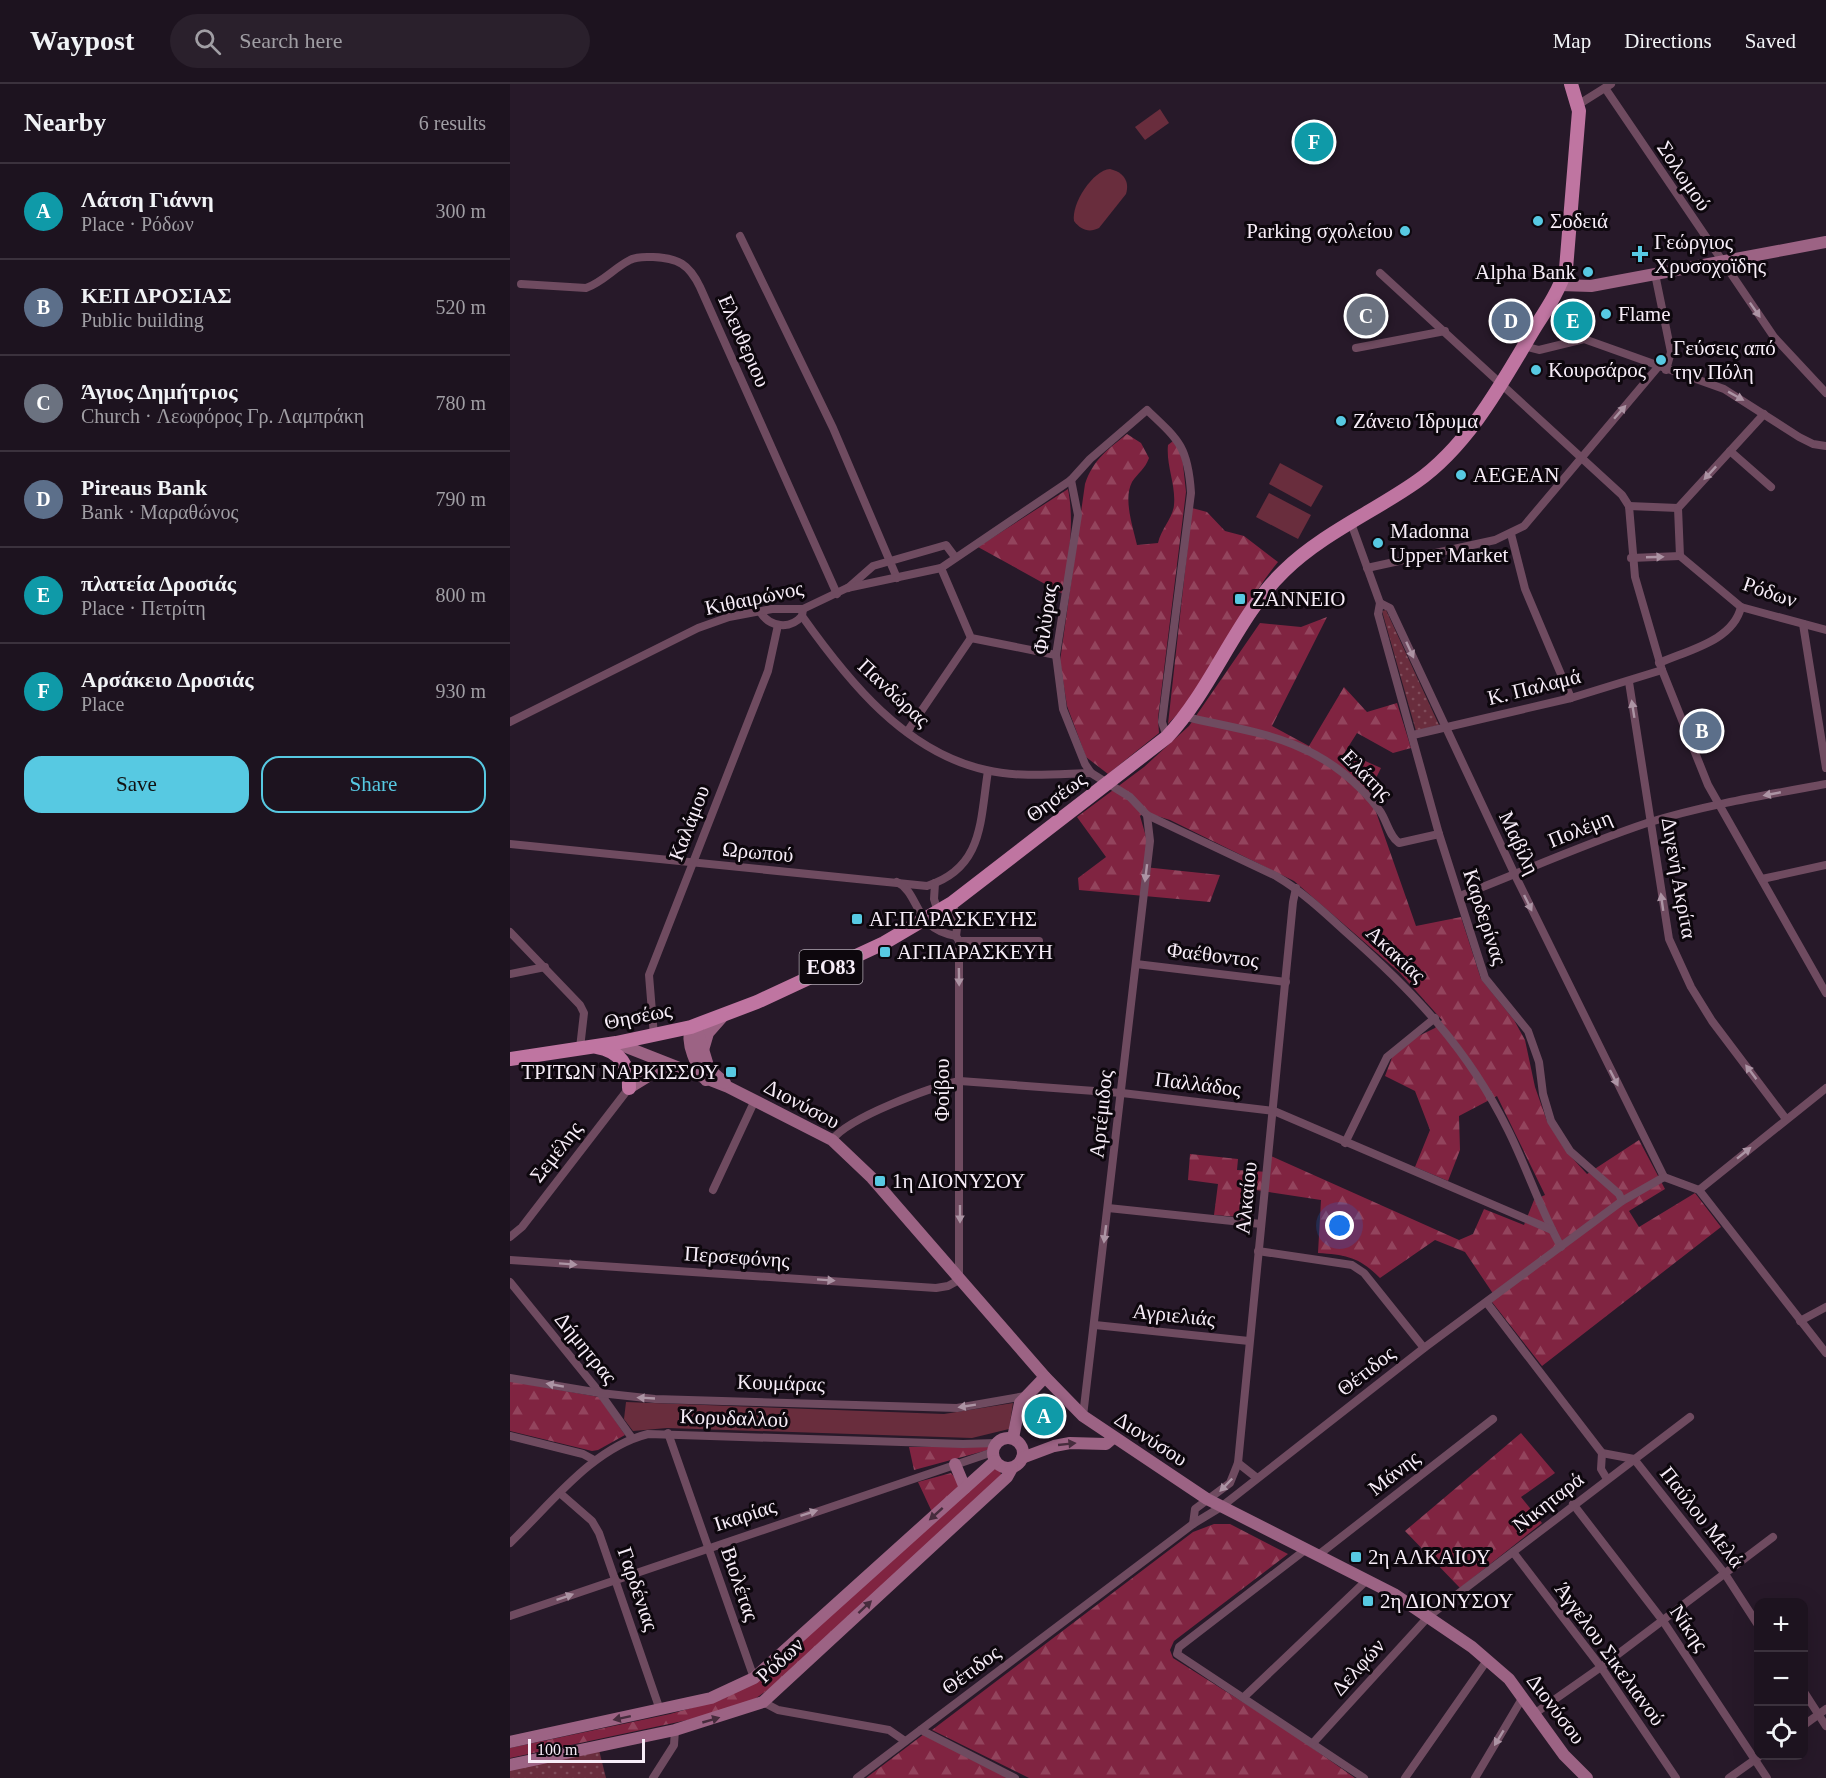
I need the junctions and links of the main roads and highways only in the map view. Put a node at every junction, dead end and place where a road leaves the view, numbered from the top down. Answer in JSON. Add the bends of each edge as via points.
{"nodes":[{"id":1,"x":1560,"y":84,"type":"edge"},
{"id":2,"x":1571,"y":84,"type":"edge"},
{"id":3,"x":1575,"y":106,"type":"junction"},
{"id":4,"x":586,"y":1047,"type":"junction"},
{"id":5,"x":510,"y":1059,"type":"edge"},
{"id":6,"x":629,"y":1088,"type":"road end"}],
"edges":[{"from":1,"to":3,"type":"main road","number":"ΕΟ83"},
{"from":2,"to":3,"type":"main road","number":"ΕΟ83"},
{"from":3,"to":4,"type":"main road","name":"Θησέως","number":"ΕΟ83","via":[[1568,255],[1558,289],[1501,382],[1438,466],[1284,571],[1264,593],[1186,717],[1167,737],[952,903],[884,943],[723,1016],[654,1036]]},
{"from":4,"to":5,"type":"main road","name":"Θησέως","number":"ΕΟ83"},
{"from":4,"to":6,"type":"main road","via":[[611,1051],[624,1062],[630,1077]]}]}
